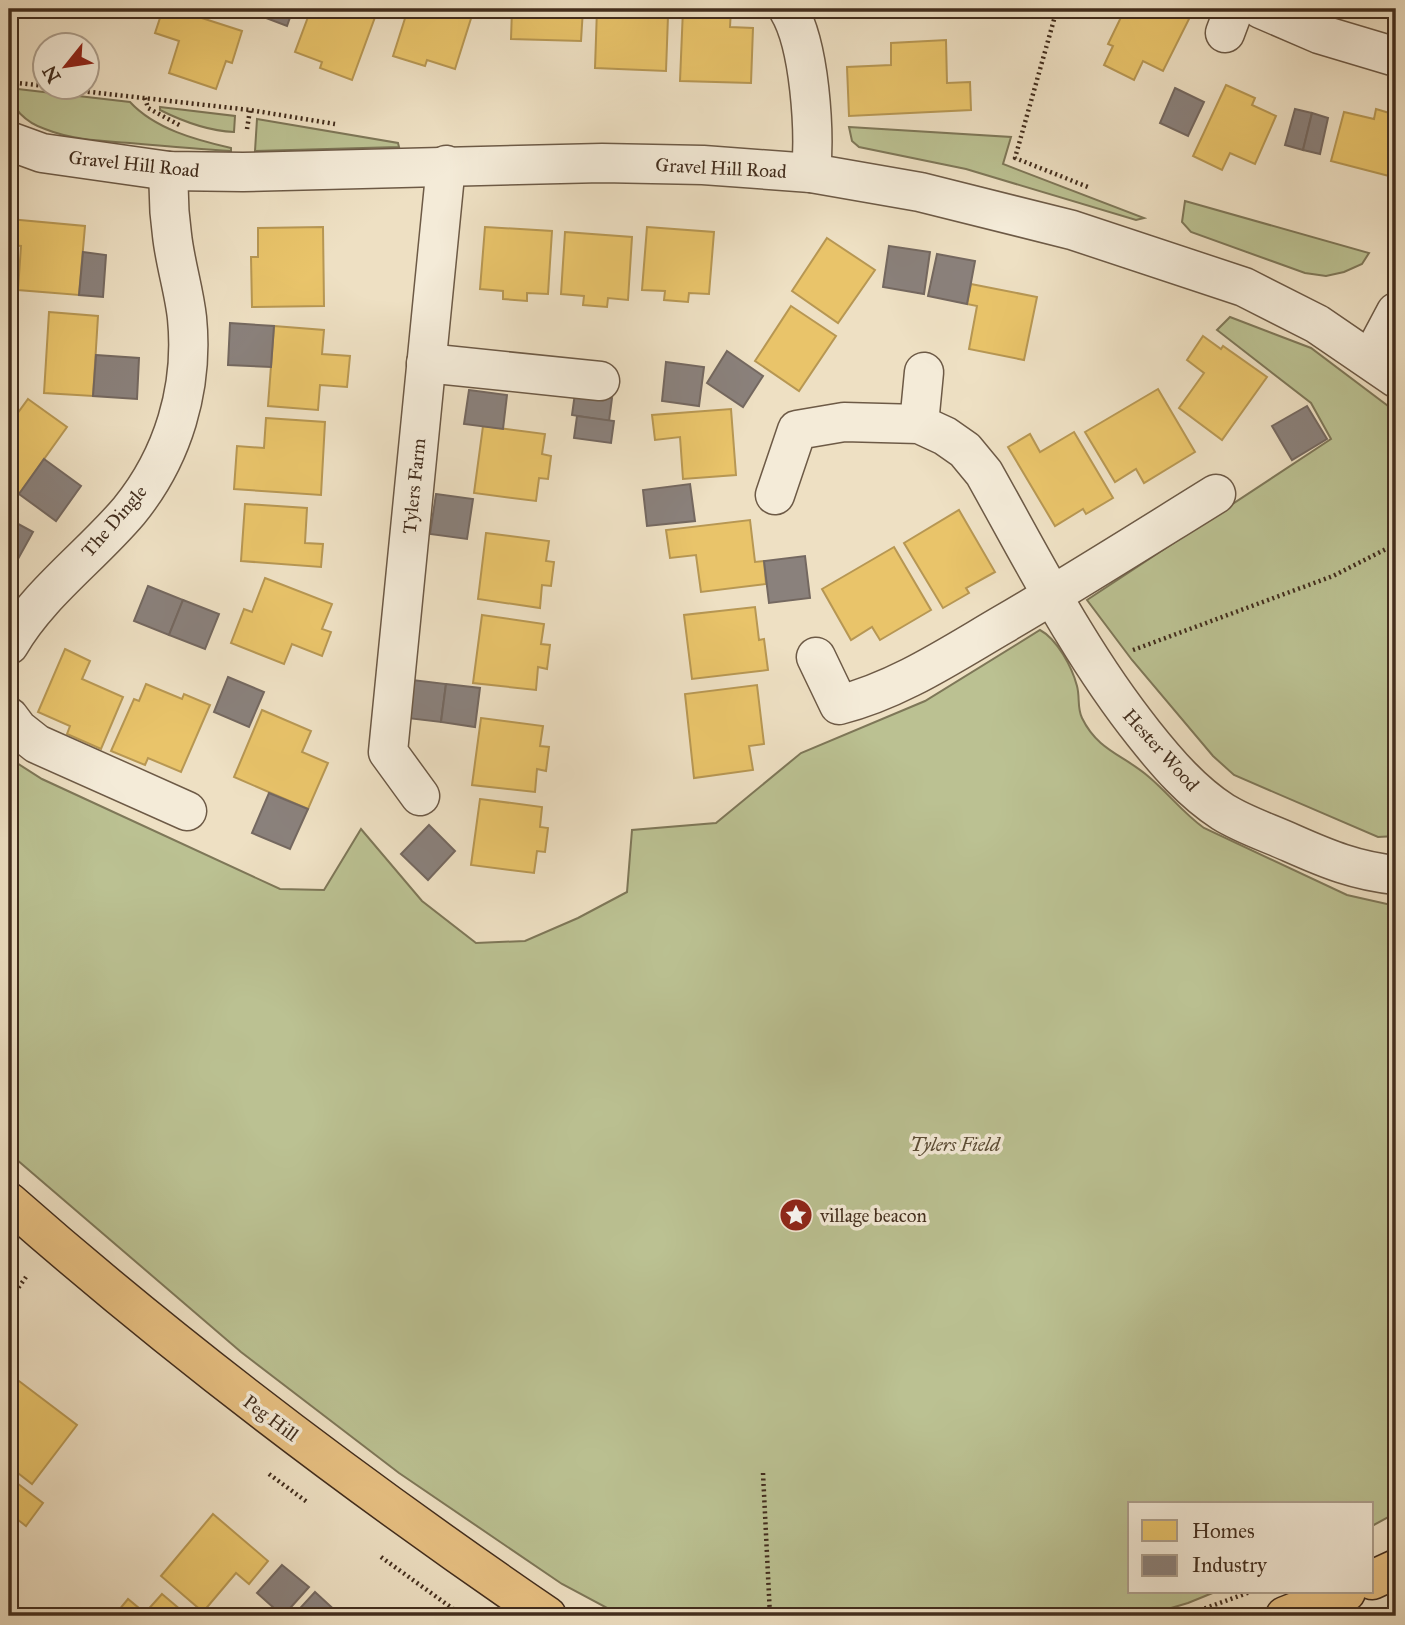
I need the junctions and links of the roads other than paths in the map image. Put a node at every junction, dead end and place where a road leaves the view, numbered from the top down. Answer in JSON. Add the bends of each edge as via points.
{"nodes":[{"id":1,"x":788,"y":9,"type":"edge"},
{"id":2,"x":1261,"y":9,"type":"edge"},
{"id":3,"x":1396,"y":57,"type":"edge"},
{"id":4,"x":9,"y":141,"type":"edge"},
{"id":5,"x":446,"y":165,"type":"junction"},
{"id":6,"x":169,"y":171,"type":"junction"},
{"id":7,"x":811,"y":173,"type":"junction"},
{"id":8,"x":1396,"y":312,"type":"edge"},
{"id":9,"x":426,"y":363,"type":"junction"},
{"id":10,"x":1384,"y":369,"type":"edge"},
{"id":11,"x":924,"y":372,"type":"dead end"},
{"id":12,"x":600,"y":381,"type":"dead end"},
{"id":13,"x":919,"y":424,"type":"junction"},
{"id":14,"x":1216,"y":494,"type":"dead end"},
{"id":15,"x":775,"y":495,"type":"dead end"},
{"id":16,"x":1053,"y":595,"type":"junction"},
{"id":17,"x":9,"y":645,"type":"edge"},
{"id":18,"x":816,"y":657,"type":"dead end"},
{"id":19,"x":9,"y":717,"type":"edge"},
{"id":20,"x":419,"y":796,"type":"dead end"},
{"id":21,"x":187,"y":811,"type":"dead end"},
{"id":22,"x":1396,"y":875,"type":"edge"},
{"id":23,"x":9,"y":1202,"type":"edge"},
{"id":24,"x":1396,"y":1569,"type":"edge"},
{"id":25,"x":1374,"y":1579,"type":"edge"},
{"id":26,"x":547,"y":1616,"type":"edge"}],
"edges":[{"from":1,"to":7,"type":"street","via":[[802,38],[806,63]]},
{"from":2,"to":3,"type":"street","via":[[1318,34]]},
{"from":4,"to":6,"type":"street","name":"Gravel Hill Road","via":[[42,153]]},
{"from":5,"to":6,"type":"street","name":"Gravel Hill Road"},
{"from":5,"to":7,"type":"street","name":"Gravel Hill Road","via":[[614,163]]},
{"from":5,"to":9,"type":"street","name":"Tylers Farm"},
{"from":6,"to":17,"type":"street","name":"The Dingle","via":[[172,236],[187,317],[189,359],[171,442],[128,511],[22,622]]},
{"from":7,"to":10,"type":"street","name":"Gravel Hill Road","via":[[932,195],[1072,230],[1244,286],[1317,324]]},
{"from":8,"to":10,"type":"street"},
{"from":9,"to":12,"type":"street"},
{"from":9,"to":20,"type":"street","name":"Tylers Farm","via":[[388,752]]},
{"from":11,"to":13,"type":"street"},
{"from":13,"to":15,"type":"street","name":"Hester Wood","via":[[844,422],[797,430]]},
{"from":13,"to":16,"type":"street","name":"Hester Wood","via":[[965,450],[984,473]]},
{"from":14,"to":16,"type":"street"},
{"from":16,"to":18,"type":"street","via":[[918,675],[839,705]]},
{"from":16,"to":22,"type":"street","name":"Hester Wood","via":[[1123,708],[1195,790],[1224,813],[1340,864]]},
{"from":19,"to":21,"type":"street","via":[[37,744]]},
{"from":23,"to":26,"type":"main road","name":"Peg Hill","via":[[212,1373],[341,1471]]},
{"from":24,"to":25,"type":"main road"}]}
